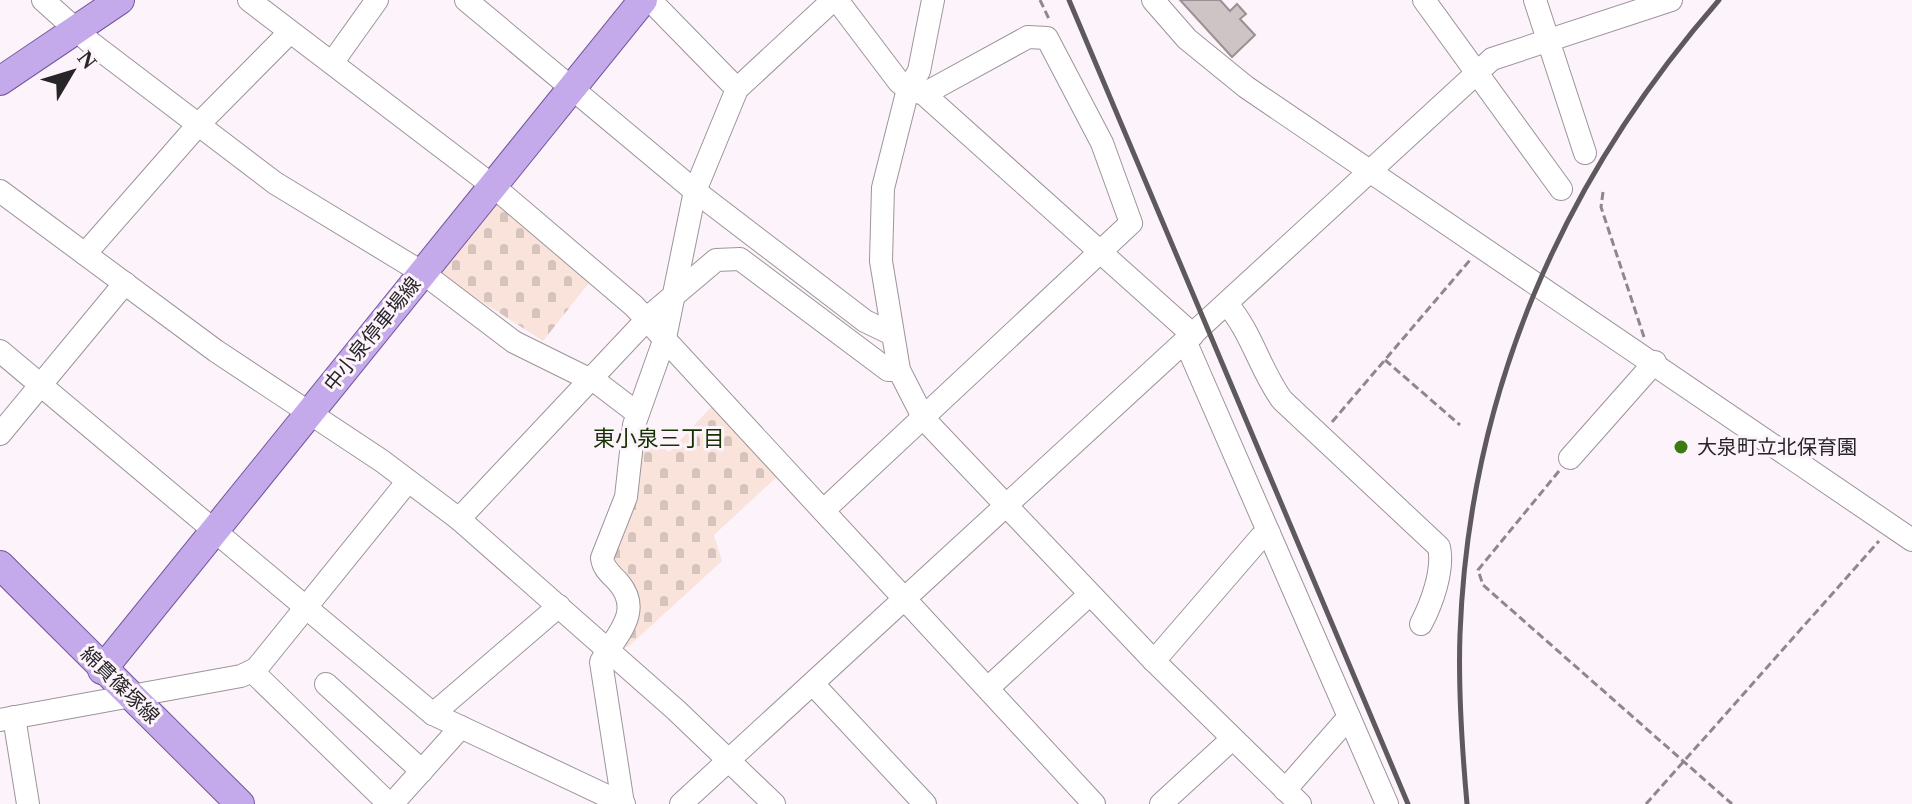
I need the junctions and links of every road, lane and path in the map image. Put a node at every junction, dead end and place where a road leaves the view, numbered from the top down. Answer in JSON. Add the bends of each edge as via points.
{"nodes":[{"id":1,"x":43,"y":0,"type":"edge"},
{"id":2,"x":120,"y":0,"type":"edge"},
{"id":3,"x":249,"y":0,"type":"edge"},
{"id":4,"x":377,"y":0,"type":"edge"},
{"id":5,"x":466,"y":0,"type":"edge"},
{"id":6,"x":643,"y":0,"type":"edge"},
{"id":7,"x":650,"y":0,"type":"edge"},
{"id":8,"x":835,"y":0,"type":"edge"},
{"id":9,"x":933,"y":0,"type":"edge"},
{"id":10,"x":1153,"y":0,"type":"edge"},
{"id":11,"x":1424,"y":0,"type":"edge"},
{"id":12,"x":1535,"y":0,"type":"edge"},
{"id":13,"x":1671,"y":0,"type":"edge"},
{"id":14,"x":77,"y":29,"type":"junction"},
{"id":15,"x":290,"y":32,"type":"junction"},
{"id":16,"x":1548,"y":41,"type":"junction"},
{"id":17,"x":332,"y":63,"type":"junction"},
{"id":18,"x":1477,"y":72,"type":"junction"},
{"id":19,"x":0,"y":81,"type":"edge"},
{"id":20,"x":571,"y":88,"type":"junction"},
{"id":21,"x":737,"y":89,"type":"junction"},
{"id":22,"x":916,"y":92,"type":"junction"},
{"id":23,"x":198,"y":125,"type":"junction"},
{"id":24,"x":1585,"y":153,"type":"dead end"},
{"id":25,"x":1370,"y":170,"type":"junction"},
{"id":26,"x":493,"y":186,"type":"junction"},
{"id":27,"x":1561,"y":189,"type":"dead end"},
{"id":28,"x":0,"y":191,"type":"edge"},
{"id":29,"x":695,"y":191,"type":"junction"},
{"id":30,"x":1603,"y":192,"type":"dead end"},
{"id":31,"x":1482,"y":244,"type":"junction"},
{"id":32,"x":1103,"y":252,"type":"junction"},
{"id":33,"x":85,"y":254,"type":"junction"},
{"id":34,"x":423,"y":273,"type":"junction"},
{"id":35,"x":125,"y":283,"type":"junction"},
{"id":36,"x":827,"y":292,"type":"junction"},
{"id":37,"x":673,"y":296,"type":"junction"},
{"id":38,"x":1227,"y":304,"type":"junction"},
{"id":39,"x":814,"y":314,"type":"junction"},
{"id":40,"x":647,"y":319,"type":"junction"},
{"id":41,"x":890,"y":333,"type":"junction"},
{"id":42,"x":665,"y":338,"type":"junction"},
{"id":43,"x":1190,"y":339,"type":"junction"},
{"id":44,"x":0,"y":351,"type":"edge"},
{"id":45,"x":1646,"y":357,"type":"junction"},
{"id":46,"x":1385,"y":360,"type":"junction"},
{"id":47,"x":899,"y":370,"type":"junction"},
{"id":48,"x":590,"y":379,"type":"junction"},
{"id":49,"x":42,"y":386,"type":"junction"},
{"id":50,"x":308,"y":412,"type":"junction"},
{"id":51,"x":637,"y":413,"type":"junction"},
{"id":52,"x":924,"y":419,"type":"junction"},
{"id":53,"x":1460,"y":425,"type":"dead end"},
{"id":54,"x":0,"y":434,"type":"edge"},
{"id":55,"x":1320,"y":436,"type":"junction"},
{"id":56,"x":1570,"y":458,"type":"joint"},
{"id":57,"x":408,"y":481,"type":"junction"},
{"id":58,"x":1007,"y":506,"type":"junction"},
{"id":59,"x":824,"y":510,"type":"junction"},
{"id":60,"x":459,"y":519,"type":"junction"},
{"id":61,"x":1892,"y":526,"type":"junction"},
{"id":62,"x":212,"y":532,"type":"junction"},
{"id":63,"x":1269,"y":533,"type":"junction"},
{"id":64,"x":1912,"y":540,"type":"edge"},
{"id":65,"x":0,"y":565,"type":"edge"},
{"id":66,"x":1089,"y":595,"type":"junction"},
{"id":67,"x":906,"y":599,"type":"junction"},
{"id":68,"x":559,"y":606,"type":"junction"},
{"id":69,"x":304,"y":609,"type":"junction"},
{"id":70,"x":1421,"y":624,"type":"dead end"},
{"id":71,"x":609,"y":652,"type":"junction"},
{"id":72,"x":1154,"y":661,"type":"junction"},
{"id":73,"x":102,"y":670,"type":"junction"},
{"id":74,"x":252,"y":671,"type":"junction"},
{"id":75,"x":326,"y":684,"type":"dead end"},
{"id":76,"x":813,"y":684,"type":"junction"},
{"id":77,"x":988,"y":688,"type":"junction"},
{"id":78,"x":133,"y":697,"type":"junction"},
{"id":79,"x":433,"y":714,"type":"junction"},
{"id":80,"x":1349,"y":717,"type":"junction"},
{"id":81,"x":7,"y":718,"type":"edge"},
{"id":82,"x":461,"y":727,"type":"junction"},
{"id":83,"x":1231,"y":740,"type":"junction"},
{"id":84,"x":730,"y":760,"type":"junction"},
{"id":85,"x":1683,"y":761,"type":"junction"},
{"id":86,"x":422,"y":771,"type":"junction"},
{"id":87,"x":1293,"y":797,"type":"edge"},
{"id":88,"x":28,"y":804,"type":"edge"},
{"id":89,"x":240,"y":804,"type":"edge"},
{"id":90,"x":391,"y":804,"type":"edge"},
{"id":91,"x":623,"y":804,"type":"edge"},
{"id":92,"x":681,"y":804,"type":"edge"},
{"id":93,"x":774,"y":804,"type":"edge"},
{"id":94,"x":925,"y":804,"type":"edge"},
{"id":95,"x":1094,"y":804,"type":"edge"},
{"id":96,"x":1161,"y":804,"type":"edge"},
{"id":97,"x":1387,"y":804,"type":"edge"},
{"id":98,"x":1646,"y":804,"type":"edge"},
{"id":99,"x":1732,"y":804,"type":"edge"}],
"edges":[{"from":1,"to":14,"type":"street"},
{"from":2,"to":14,"type":"main road"},
{"from":3,"to":15,"type":"street"},
{"from":4,"to":17,"type":"street"},
{"from":5,"to":20,"type":"street"},
{"from":6,"to":20,"type":"main road","name":"中小泉停車場線"},
{"from":7,"to":21,"type":"street"},
{"from":8,"to":21,"type":"street"},
{"from":8,"to":22,"type":"street"},
{"from":9,"to":22,"type":"street"},
{"from":10,"to":25,"type":"street","via":[[1187,39],[1232,76]]},
{"from":11,"to":18,"type":"street"},
{"from":12,"to":16,"type":"street"},
{"from":13,"to":16,"type":"street"},
{"from":14,"to":19,"type":"main road"},
{"from":14,"to":23,"type":"street"},
{"from":15,"to":17,"type":"street"},
{"from":15,"to":23,"type":"street"},
{"from":16,"to":18,"type":"street","via":[[1492,59]]},
{"from":16,"to":24,"type":"street"},
{"from":17,"to":26,"type":"street"},
{"from":18,"to":25,"type":"street"},
{"from":18,"to":27,"type":"street"},
{"from":20,"to":26,"type":"main road","name":"中小泉停車場線"},
{"from":20,"to":29,"type":"street"},
{"from":21,"to":29,"type":"street"},
{"from":22,"to":32,"type":"street"},
{"from":22,"to":32,"type":"street","via":[[1028,37],[1047,38],[1102,143],[1131,218],[1128,228]]},
{"from":22,"to":41,"type":"street","via":[[883,188],[881,261]]},
{"from":23,"to":33,"type":"street"},
{"from":23,"to":34,"type":"street","via":[[275,183]]},
{"from":25,"to":31,"type":"street"},
{"from":25,"to":38,"type":"street"},
{"from":26,"to":34,"type":"main road","name":"中小泉停車場線"},
{"from":26,"to":40,"type":"street"},
{"from":28,"to":33,"type":"street"},
{"from":29,"to":36,"type":"street"},
{"from":29,"to":37,"type":"street"},
{"from":30,"to":45,"type":"path","via":[[1601,207],[1645,333]]},
{"from":31,"to":45,"type":"street"},
{"from":31,"to":46,"type":"path"},
{"from":32,"to":43,"type":"street"},
{"from":32,"to":52,"type":"street"},
{"from":33,"to":35,"type":"street"},
{"from":34,"to":48,"type":"street","via":[[514,342]]},
{"from":34,"to":50,"type":"main road","name":"中小泉停車場線"},
{"from":35,"to":49,"type":"street"},
{"from":35,"to":50,"type":"street"},
{"from":36,"to":39,"type":"street"},
{"from":36,"to":41,"type":"street"},
{"from":37,"to":39,"type":"street","via":[[716,260],[731,257]]},
{"from":37,"to":40,"type":"street"},
{"from":37,"to":42,"type":"street"},
{"from":38,"to":43,"type":"street"},
{"from":38,"to":55,"type":"street","via":[[1246,328],[1275,391]]},
{"from":39,"to":47,"type":"street","via":[[888,370]]},
{"from":40,"to":42,"type":"street"},
{"from":40,"to":48,"type":"street"},
{"from":41,"to":47,"type":"street"},
{"from":42,"to":51,"type":"street"},
{"from":42,"to":59,"type":"street"},
{"from":43,"to":58,"type":"street"},
{"from":43,"to":63,"type":"street"},
{"from":44,"to":49,"type":"street"},
{"from":45,"to":56,"type":"street"},
{"from":45,"to":61,"type":"street"},
{"from":46,"to":53,"type":"path"},
{"from":46,"to":55,"type":"path"},
{"from":47,"to":52,"type":"street"},
{"from":48,"to":51,"type":"street"},
{"from":48,"to":60,"type":"street"},
{"from":49,"to":54,"type":"street"},
{"from":49,"to":62,"type":"street"},
{"from":50,"to":57,"type":"street"},
{"from":50,"to":62,"type":"main road","name":"中小泉停車場線"},
{"from":51,"to":71,"type":"street","via":[[626,497],[602,558],[625,591],[629,609]]},
{"from":52,"to":58,"type":"street"},
{"from":52,"to":59,"type":"street"},
{"from":55,"to":70,"type":"street","via":[[1439,547],[1434,589]]},
{"from":56,"to":85,"type":"path","via":[[1478,576]]},
{"from":57,"to":60,"type":"street"},
{"from":57,"to":69,"type":"street"},
{"from":58,"to":66,"type":"street"},
{"from":58,"to":67,"type":"street"},
{"from":59,"to":67,"type":"street"},
{"from":60,"to":68,"type":"street"},
{"from":61,"to":64,"type":"street"},
{"from":61,"to":85,"type":"path"},
{"from":62,"to":69,"type":"street"},
{"from":62,"to":73,"type":"main road","name":"中小泉停車場線"},
{"from":63,"to":72,"type":"street"},
{"from":63,"to":80,"type":"street"},
{"from":65,"to":73,"type":"main road","name":"綿貫篠塚線"},
{"from":66,"to":72,"type":"street"},
{"from":66,"to":77,"type":"street"},
{"from":67,"to":76,"type":"street"},
{"from":67,"to":77,"type":"street"},
{"from":68,"to":71,"type":"street"},
{"from":68,"to":79,"type":"street"},
{"from":69,"to":74,"type":"street"},
{"from":69,"to":79,"type":"street"},
{"from":71,"to":84,"type":"street"},
{"from":71,"to":91,"type":"street","via":[[601,662]]},
{"from":72,"to":83,"type":"street"},
{"from":73,"to":78,"type":"main road","name":"綿貫篠塚線"},
{"from":74,"to":78,"type":"street"},
{"from":74,"to":90,"type":"street"},
{"from":75,"to":86,"type":"street"},
{"from":76,"to":84,"type":"street"},
{"from":76,"to":94,"type":"street"},
{"from":77,"to":95,"type":"street"},
{"from":78,"to":81,"type":"street"},
{"from":78,"to":89,"type":"main road","name":"綿貫篠塚線"},
{"from":79,"to":82,"type":"street"},
{"from":80,"to":87,"type":"street"},
{"from":80,"to":97,"type":"street"},
{"from":81,"to":88,"type":"street"},
{"from":82,"to":86,"type":"street"},
{"from":82,"to":91,"type":"street"},
{"from":83,"to":87,"type":"street"},
{"from":83,"to":96,"type":"street"},
{"from":84,"to":92,"type":"street"},
{"from":84,"to":93,"type":"street"},
{"from":85,"to":98,"type":"path"},
{"from":85,"to":99,"type":"path"},
{"from":86,"to":90,"type":"street"}]}
